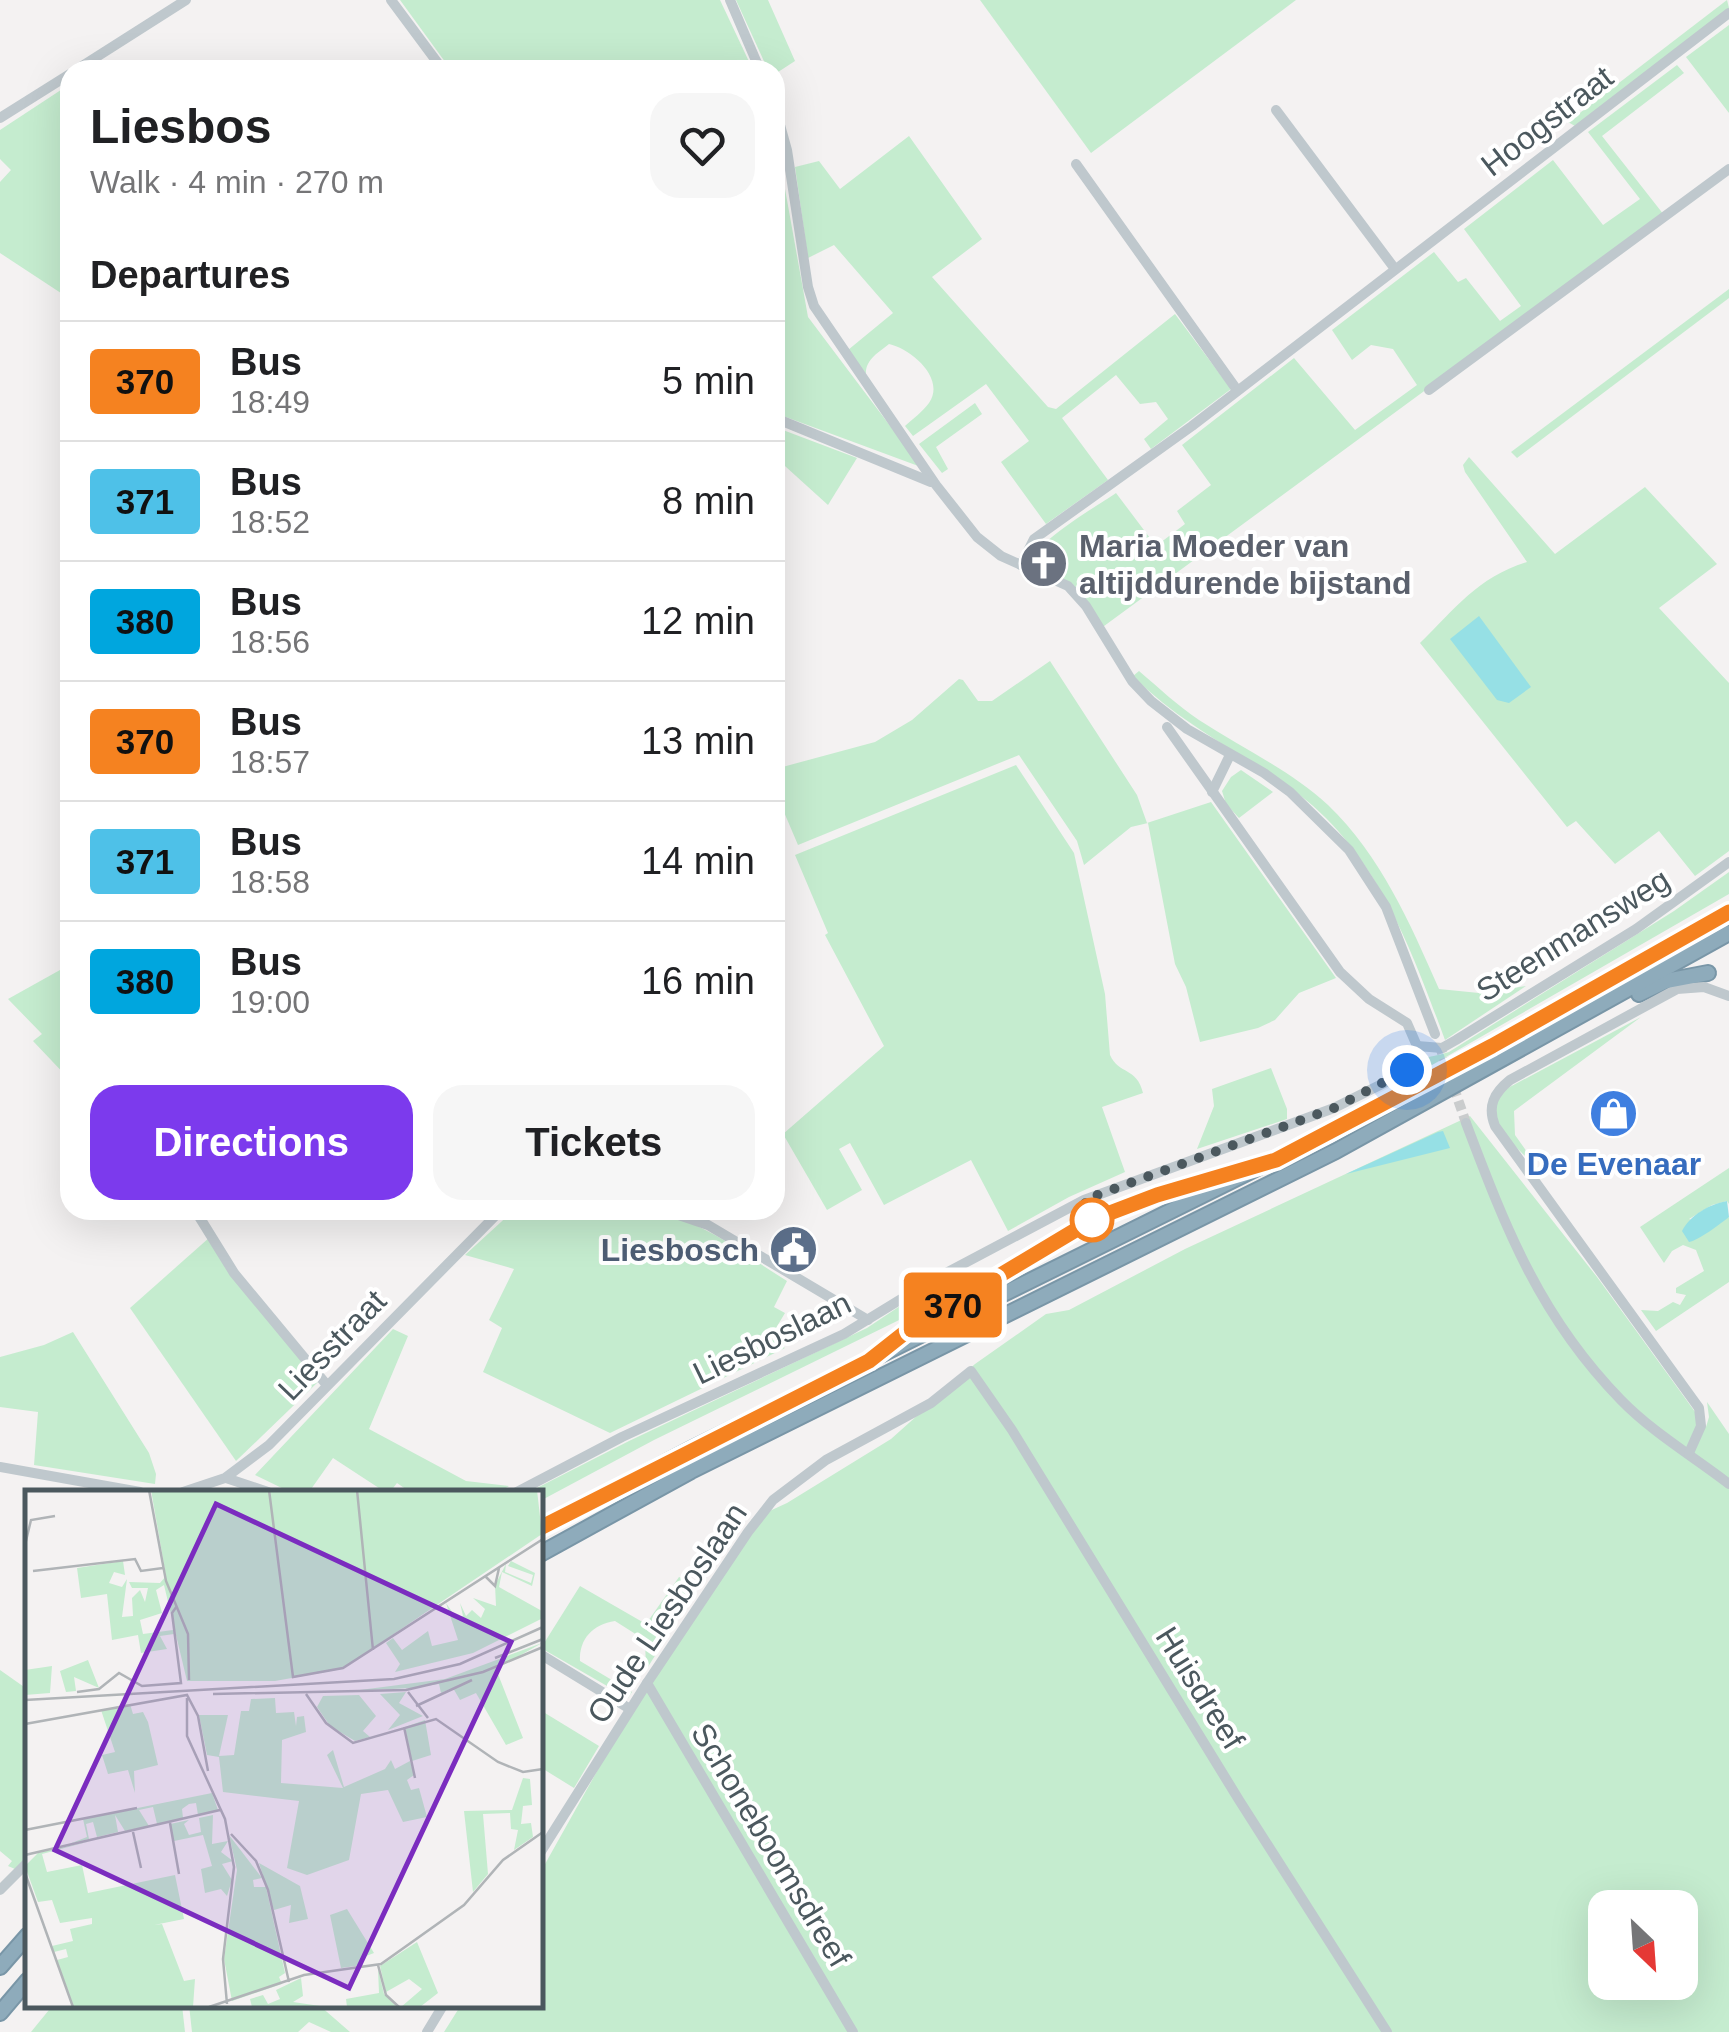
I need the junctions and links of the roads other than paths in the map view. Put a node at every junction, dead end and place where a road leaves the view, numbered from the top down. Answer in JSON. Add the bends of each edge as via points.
{"nodes":[{"id":1,"x":186,"y":0,"type":"edge"},
{"id":2,"x":391,"y":0,"type":"edge"},
{"id":3,"x":730,"y":0,"type":"edge"},
{"id":4,"x":1729,"y":13,"type":"edge"},
{"id":5,"x":92,"y":60,"type":"edge"},
{"id":6,"x":436,"y":60,"type":"edge"},
{"id":7,"x":756,"y":60,"type":"edge"},
{"id":8,"x":60,"y":80,"type":"edge"},
{"id":9,"x":1276,"y":110,"type":"dead end"},
{"id":10,"x":0,"y":118,"type":"edge"},
{"id":11,"x":785,"y":143,"type":"edge"},
{"id":12,"x":1076,"y":164,"type":"dead end"},
{"id":13,"x":1729,"y":169,"type":"edge"},
{"id":14,"x":1395,"y":269,"type":"junction"},
{"id":15,"x":1237,"y":390,"type":"junction"},
{"id":16,"x":1429,"y":390,"type":"dead end"},
{"id":17,"x":785,"y":422,"type":"edge"},
{"id":18,"x":936,"y":486,"type":"junction"},
{"id":19,"x":1021,"y":565,"type":"junction"},
{"id":20,"x":1167,"y":727,"type":"dead end"},
{"id":21,"x":1230,"y":755,"type":"junction"},
{"id":22,"x":1212,"y":792,"type":"junction"},
{"id":23,"x":1729,"y":862,"type":"edge"},
{"id":24,"x":1729,"y":912,"type":"edge"},
{"id":25,"x":1729,"y":933,"type":"edge"},
{"id":26,"x":1708,"y":974,"type":"dead end"},
{"id":27,"x":1729,"y":996,"type":"edge"},
{"id":28,"x":1570,"y":1024,"type":"junction"},
{"id":29,"x":1436,"y":1034,"type":"tunnel mouth"},
{"id":30,"x":1416,"y":1046,"type":"junction"},
{"id":31,"x":1466,"y":1122,"type":"tunnel mouth"},
{"id":32,"x":201,"y":1220,"type":"edge"},
{"id":33,"x":491,"y":1220,"type":"edge"},
{"id":34,"x":695,"y":1220,"type":"edge"},
{"id":35,"x":868,"y":1320,"type":"junction"},
{"id":36,"x":971,"y":1371,"type":"joint"},
{"id":37,"x":326,"y":1384,"type":"junction"},
{"id":38,"x":1690,"y":1454,"type":"junction"},
{"id":39,"x":251,"y":1460,"type":"junction"},
{"id":40,"x":0,"y":1467,"type":"edge"},
{"id":41,"x":226,"y":1478,"type":"junction"},
{"id":42,"x":1729,"y":1484,"type":"edge"},
{"id":43,"x":255,"y":1487,"type":"junction"},
{"id":44,"x":129,"y":1490,"type":"edge"},
{"id":45,"x":189,"y":1490,"type":"edge"},
{"id":46,"x":263,"y":1490,"type":"edge"},
{"id":47,"x":521,"y":1490,"type":"edge"},
{"id":48,"x":542,"y":1527,"type":"edge"},
{"id":49,"x":542,"y":1553,"type":"edge"},
{"id":50,"x":542,"y":1655,"type":"edge"},
{"id":51,"x":647,"y":1682,"type":"junction"},
{"id":52,"x":630,"y":1709,"type":"junction"},
{"id":53,"x":542,"y":1850,"type":"edge"},
{"id":54,"x":25,"y":1865,"type":"edge"},
{"id":55,"x":0,"y":1890,"type":"edge"},
{"id":56,"x":25,"y":1935,"type":"edge"},
{"id":57,"x":25,"y":1937,"type":"edge"},
{"id":58,"x":0,"y":1954,"type":"edge"},
{"id":59,"x":0,"y":1967,"type":"edge"},
{"id":60,"x":25,"y":1983,"type":"edge"},
{"id":61,"x":442,"y":2007,"type":"edge"},
{"id":62,"x":0,"y":2015,"type":"edge"},
{"id":63,"x":427,"y":2032,"type":"edge"},
{"id":64,"x":853,"y":2032,"type":"edge"},
{"id":65,"x":1387,"y":2032,"type":"edge"}],
"edges":[{"from":1,"to":5,"type":"street"},
{"from":2,"to":6,"type":"street"},
{"from":3,"to":7,"type":"street"},
{"from":4,"to":14,"type":"street","name":"Hoogstraat"},
{"from":8,"to":10,"type":"street"},
{"from":9,"to":14,"type":"street"},
{"from":11,"to":18,"type":"street","via":[[814,306]]},
{"from":12,"to":15,"type":"street"},
{"from":13,"to":16,"type":"street"},
{"from":14,"to":15,"type":"street","name":"Hoogstraat"},
{"from":15,"to":19,"type":"street","name":"Hoogstraat","via":[[1034,538]]},
{"from":17,"to":18,"type":"street"},
{"from":18,"to":19,"type":"street","via":[[976,537]]},
{"from":19,"to":21,"type":"street","via":[[1068,586],[1151,700]]},
{"from":20,"to":22,"type":"street"},
{"from":21,"to":22,"type":"street"},
{"from":21,"to":29,"type":"street","via":[[1290,792],[1349,850],[1386,907]]},
{"from":22,"to":30,"type":"street","via":[[1340,972],[1397,1013]]},
{"from":23,"to":30,"type":"street","name":"Steenmansweg","via":[[1636,929],[1442,1048]]},
{"from":24,"to":48,"type":"highway","via":[[1324,1135]]},
{"from":25,"to":28,"type":"highway"},
{"from":26,"to":28,"type":"highway","via":[[1666,981]]},
{"from":27,"to":38,"type":"street","via":[[1704,987],[1677,989],[1510,1080],[1491,1106],[1495,1126],[1699,1408],[1701,1426]]},
{"from":28,"to":49,"type":"highway","via":[[1336,1151],[692,1470]]},
{"from":30,"to":35,"type":"street","name":"Liesboslaan","via":[[1407,1070],[1396,1077],[1334,1108],[1084,1200]]},
{"from":31,"to":38,"type":"street","via":[[1514,1246],[1559,1327],[1624,1403]]},
{"from":32,"to":37,"type":"street","via":[[234,1274]]},
{"from":33,"to":37,"type":"street","name":"Liesstraat"},
{"from":34,"to":35,"type":"street"},
{"from":35,"to":47,"type":"street","name":"Liesboslaan"},
{"from":36,"to":51,"type":"street","name":"Oude Liesboslaan","via":[[773,1500]]},
{"from":36,"to":65,"type":"street","name":"Huisdreef"},
{"from":37,"to":39,"type":"street","name":"Liesstraat"},
{"from":38,"to":42,"type":"street"},
{"from":39,"to":41,"type":"street","name":"Liesstraat"},
{"from":39,"to":43,"type":"street","via":[[248,1480]]},
{"from":40,"to":44,"type":"street"},
{"from":41,"to":43,"type":"street"},
{"from":41,"to":45,"type":"street","name":"Liesstraat"},
{"from":43,"to":46,"type":"street"},
{"from":50,"to":52,"type":"street"},
{"from":51,"to":52,"type":"street","name":"Oude Liesboslaan"},
{"from":51,"to":64,"type":"street","name":"Schoneboomsdreef"},
{"from":52,"to":53,"type":"street","name":"Oude Liesboslaan"},
{"from":54,"to":55,"type":"street"},
{"from":56,"to":58,"type":"highway"},
{"from":57,"to":59,"type":"highway"},
{"from":60,"to":62,"type":"highway"},
{"from":61,"to":63,"type":"street"}]}
